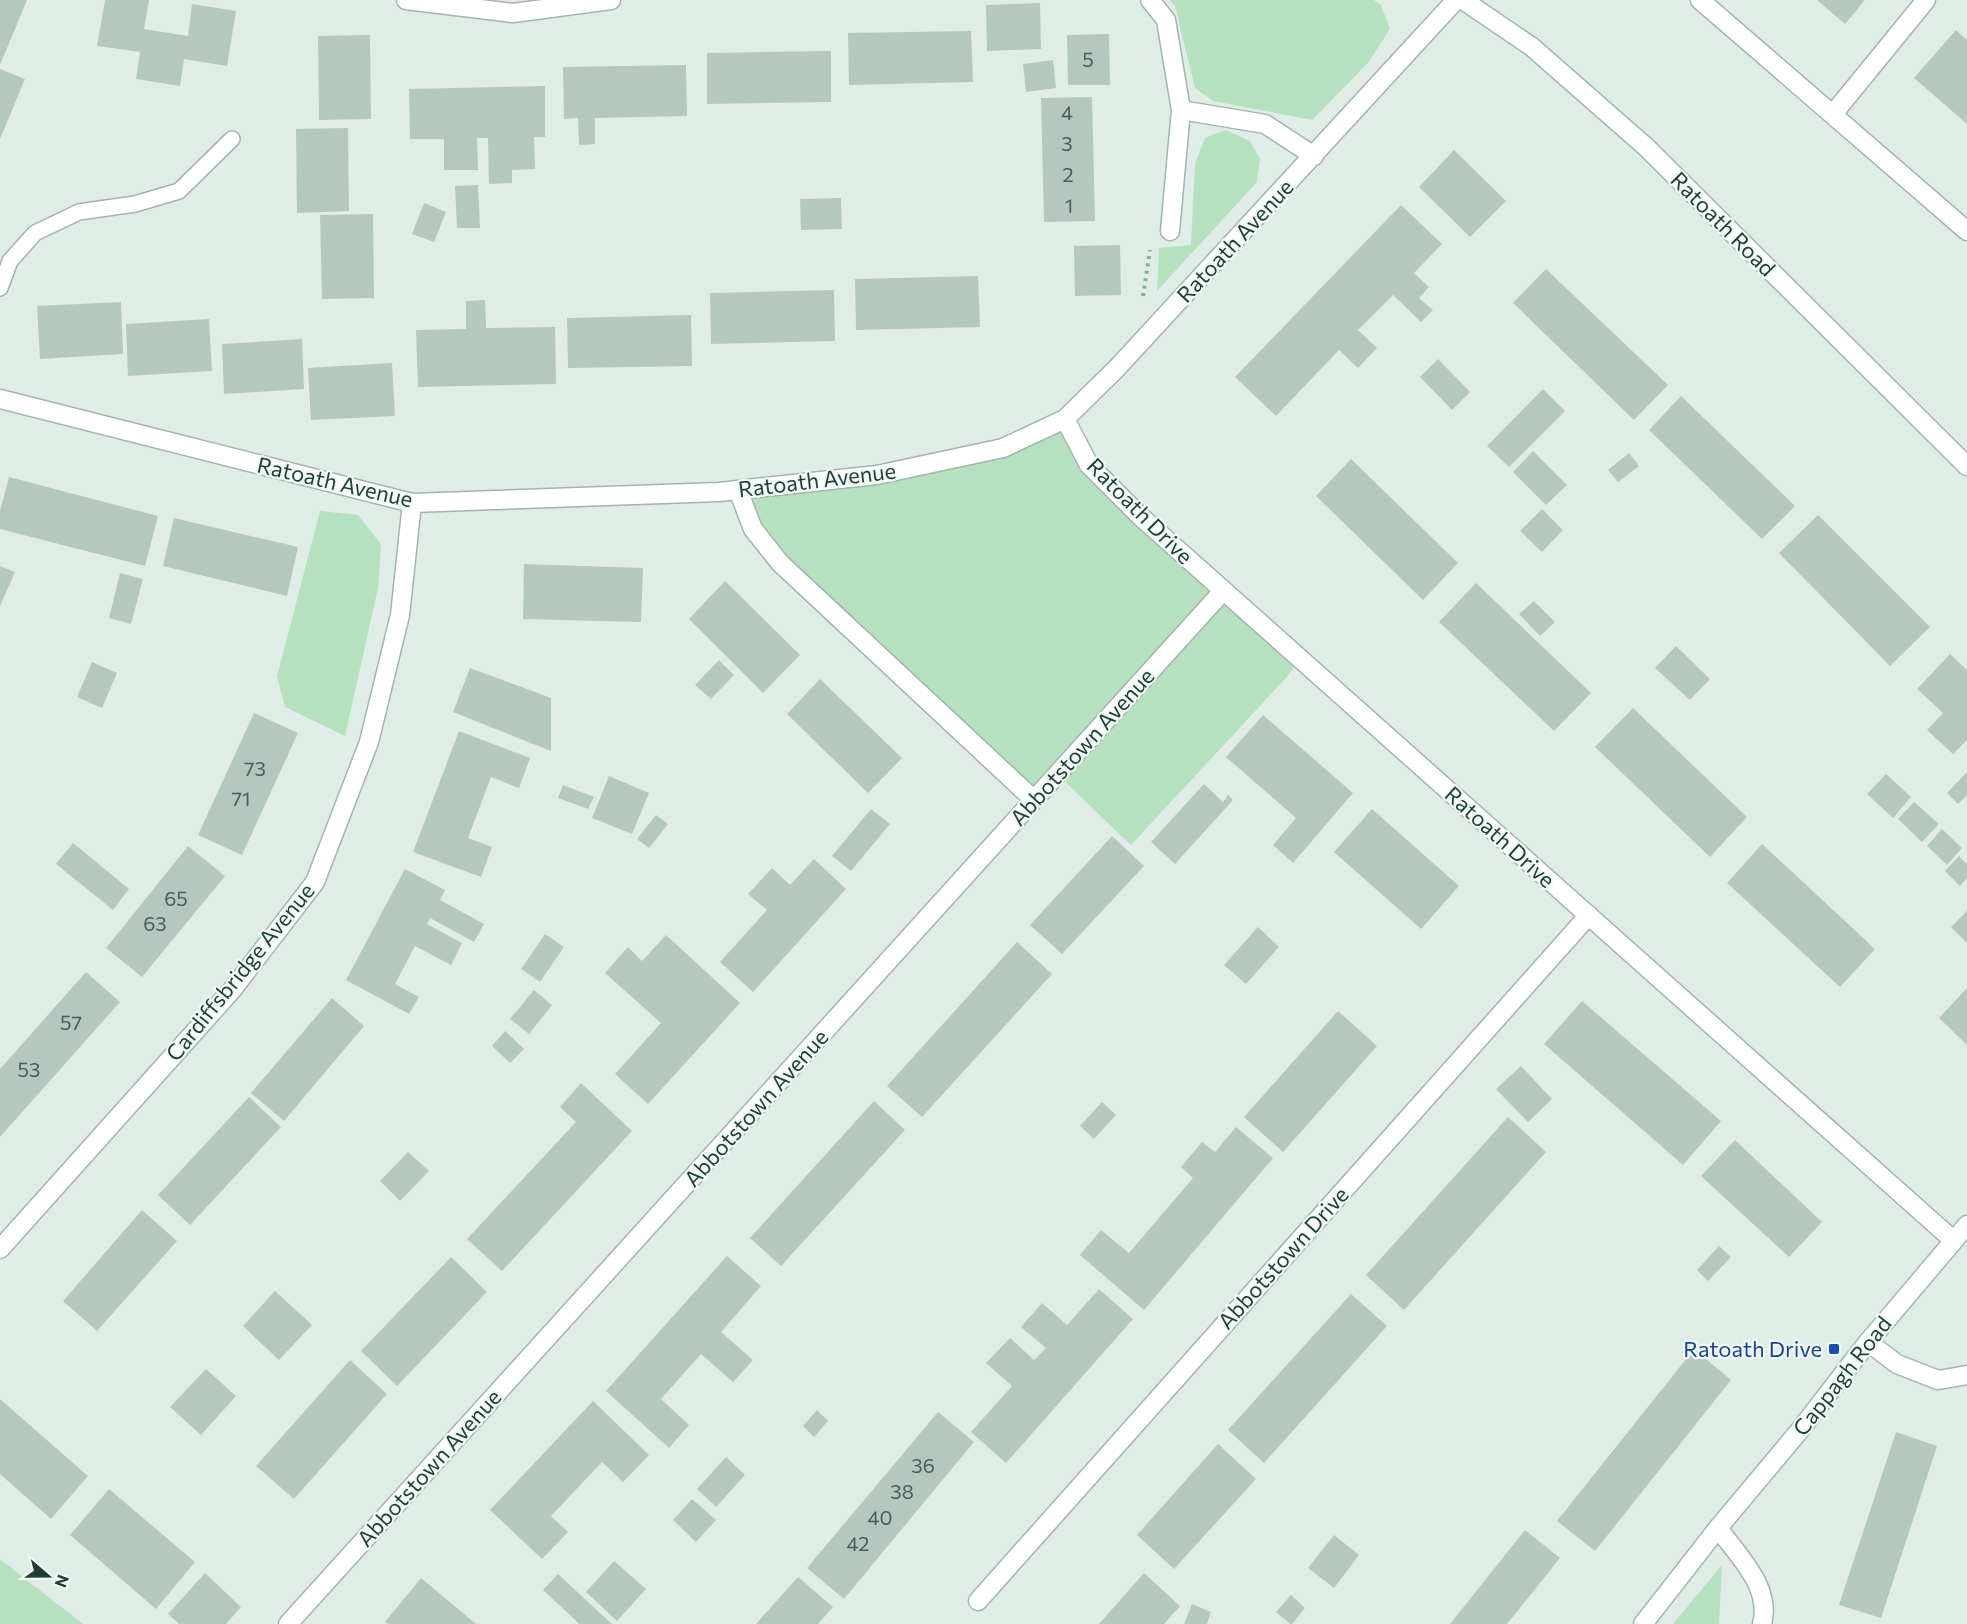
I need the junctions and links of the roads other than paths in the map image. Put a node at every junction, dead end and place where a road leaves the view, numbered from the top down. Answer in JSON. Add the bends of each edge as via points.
{"nodes":[{"id":1,"x":406,"y":0,"type":"edge"},
{"id":2,"x":611,"y":0,"type":"edge"},
{"id":3,"x":1150,"y":0,"type":"edge"},
{"id":4,"x":1456,"y":0,"type":"edge"},
{"id":5,"x":1463,"y":0,"type":"edge"},
{"id":6,"x":1700,"y":0,"type":"edge"},
{"id":7,"x":1926,"y":0,"type":"edge"},
{"id":8,"x":1181,"y":110,"type":"junction"},
{"id":9,"x":1833,"y":114,"type":"junction"},
{"id":10,"x":232,"y":139,"type":"dead end"},
{"id":11,"x":1314,"y":156,"type":"junction"},
{"id":12,"x":1170,"y":231,"type":"road end"},
{"id":13,"x":1967,"y":231,"type":"edge"},
{"id":14,"x":0,"y":288,"type":"edge"},
{"id":15,"x":0,"y":399,"type":"edge"},
{"id":16,"x":1065,"y":419,"type":"junction"},
{"id":17,"x":1967,"y":466,"type":"edge"},
{"id":18,"x":738,"y":490,"type":"junction"},
{"id":19,"x":411,"y":503,"type":"junction"},
{"id":20,"x":1223,"y":591,"type":"junction"},
{"id":21,"x":1034,"y":801,"type":"junction"},
{"id":22,"x":1589,"y":915,"type":"junction"},
{"id":23,"x":1967,"y":1225,"type":"edge"},
{"id":24,"x":1953,"y":1240,"type":"junction"},
{"id":25,"x":0,"y":1249,"type":"edge"},
{"id":26,"x":1868,"y":1342,"type":"junction"},
{"id":27,"x":1967,"y":1375,"type":"edge"},
{"id":28,"x":1718,"y":1528,"type":"junction"},
{"id":29,"x":978,"y":1601,"type":"dead end"},
{"id":30,"x":288,"y":1624,"type":"edge"},
{"id":31,"x":1643,"y":1624,"type":"edge"},
{"id":32,"x":1762,"y":1624,"type":"edge"}],
"edges":[{"from":1,"to":2,"type":"street","via":[[513,13]]},
{"from":3,"to":8,"type":"street","via":[[1166,20]]},
{"from":4,"to":11,"type":"street","name":"Ratoath Avenue"},
{"from":5,"to":17,"type":"street","name":"Ratoath Road","via":[[1532,47],[1646,147]]},
{"from":6,"to":9,"type":"street"},
{"from":7,"to":9,"type":"street"},
{"from":8,"to":11,"type":"street","via":[[1265,124]]},
{"from":8,"to":12,"type":"street"},
{"from":9,"to":13,"type":"street"},
{"from":10,"to":14,"type":"lane","via":[[179,191],[135,204],[79,212],[35,233],[10,261]]},
{"from":11,"to":16,"type":"street","name":"Ratoath Avenue"},
{"from":15,"to":19,"type":"street","name":"Ratoath Avenue"},
{"from":16,"to":18,"type":"street","name":"Ratoath Avenue","via":[[1003,448],[877,475]]},
{"from":16,"to":20,"type":"street","name":"Ratoath Drive","via":[[1089,465]]},
{"from":18,"to":19,"type":"street","name":"Ratoath Avenue"},
{"from":18,"to":21,"type":"street","via":[[753,529],[780,563]]},
{"from":19,"to":25,"type":"street","name":"Cardiffsbridge Avenue","via":[[400,615],[369,742],[315,882],[231,990]]},
{"from":20,"to":21,"type":"street","name":"Abbotstown Avenue"},
{"from":20,"to":22,"type":"street","name":"Ratoath Drive"},
{"from":21,"to":30,"type":"street","name":"Abbotstown Avenue"},
{"from":22,"to":24,"type":"street","name":"Ratoath Drive"},
{"from":22,"to":29,"type":"street","name":"Abbotstown Drive"},
{"from":23,"to":24,"type":"street","name":"Cappagh Road"},
{"from":24,"to":26,"type":"street","name":"Cappagh Road"},
{"from":26,"to":27,"type":"street","via":[[1897,1364],[1938,1380]]},
{"from":26,"to":28,"type":"street","name":"Cappagh Road"},
{"from":28,"to":31,"type":"street","name":"Cappagh Road"},
{"from":28,"to":32,"type":"street","via":[[1760,1584]]}]}
